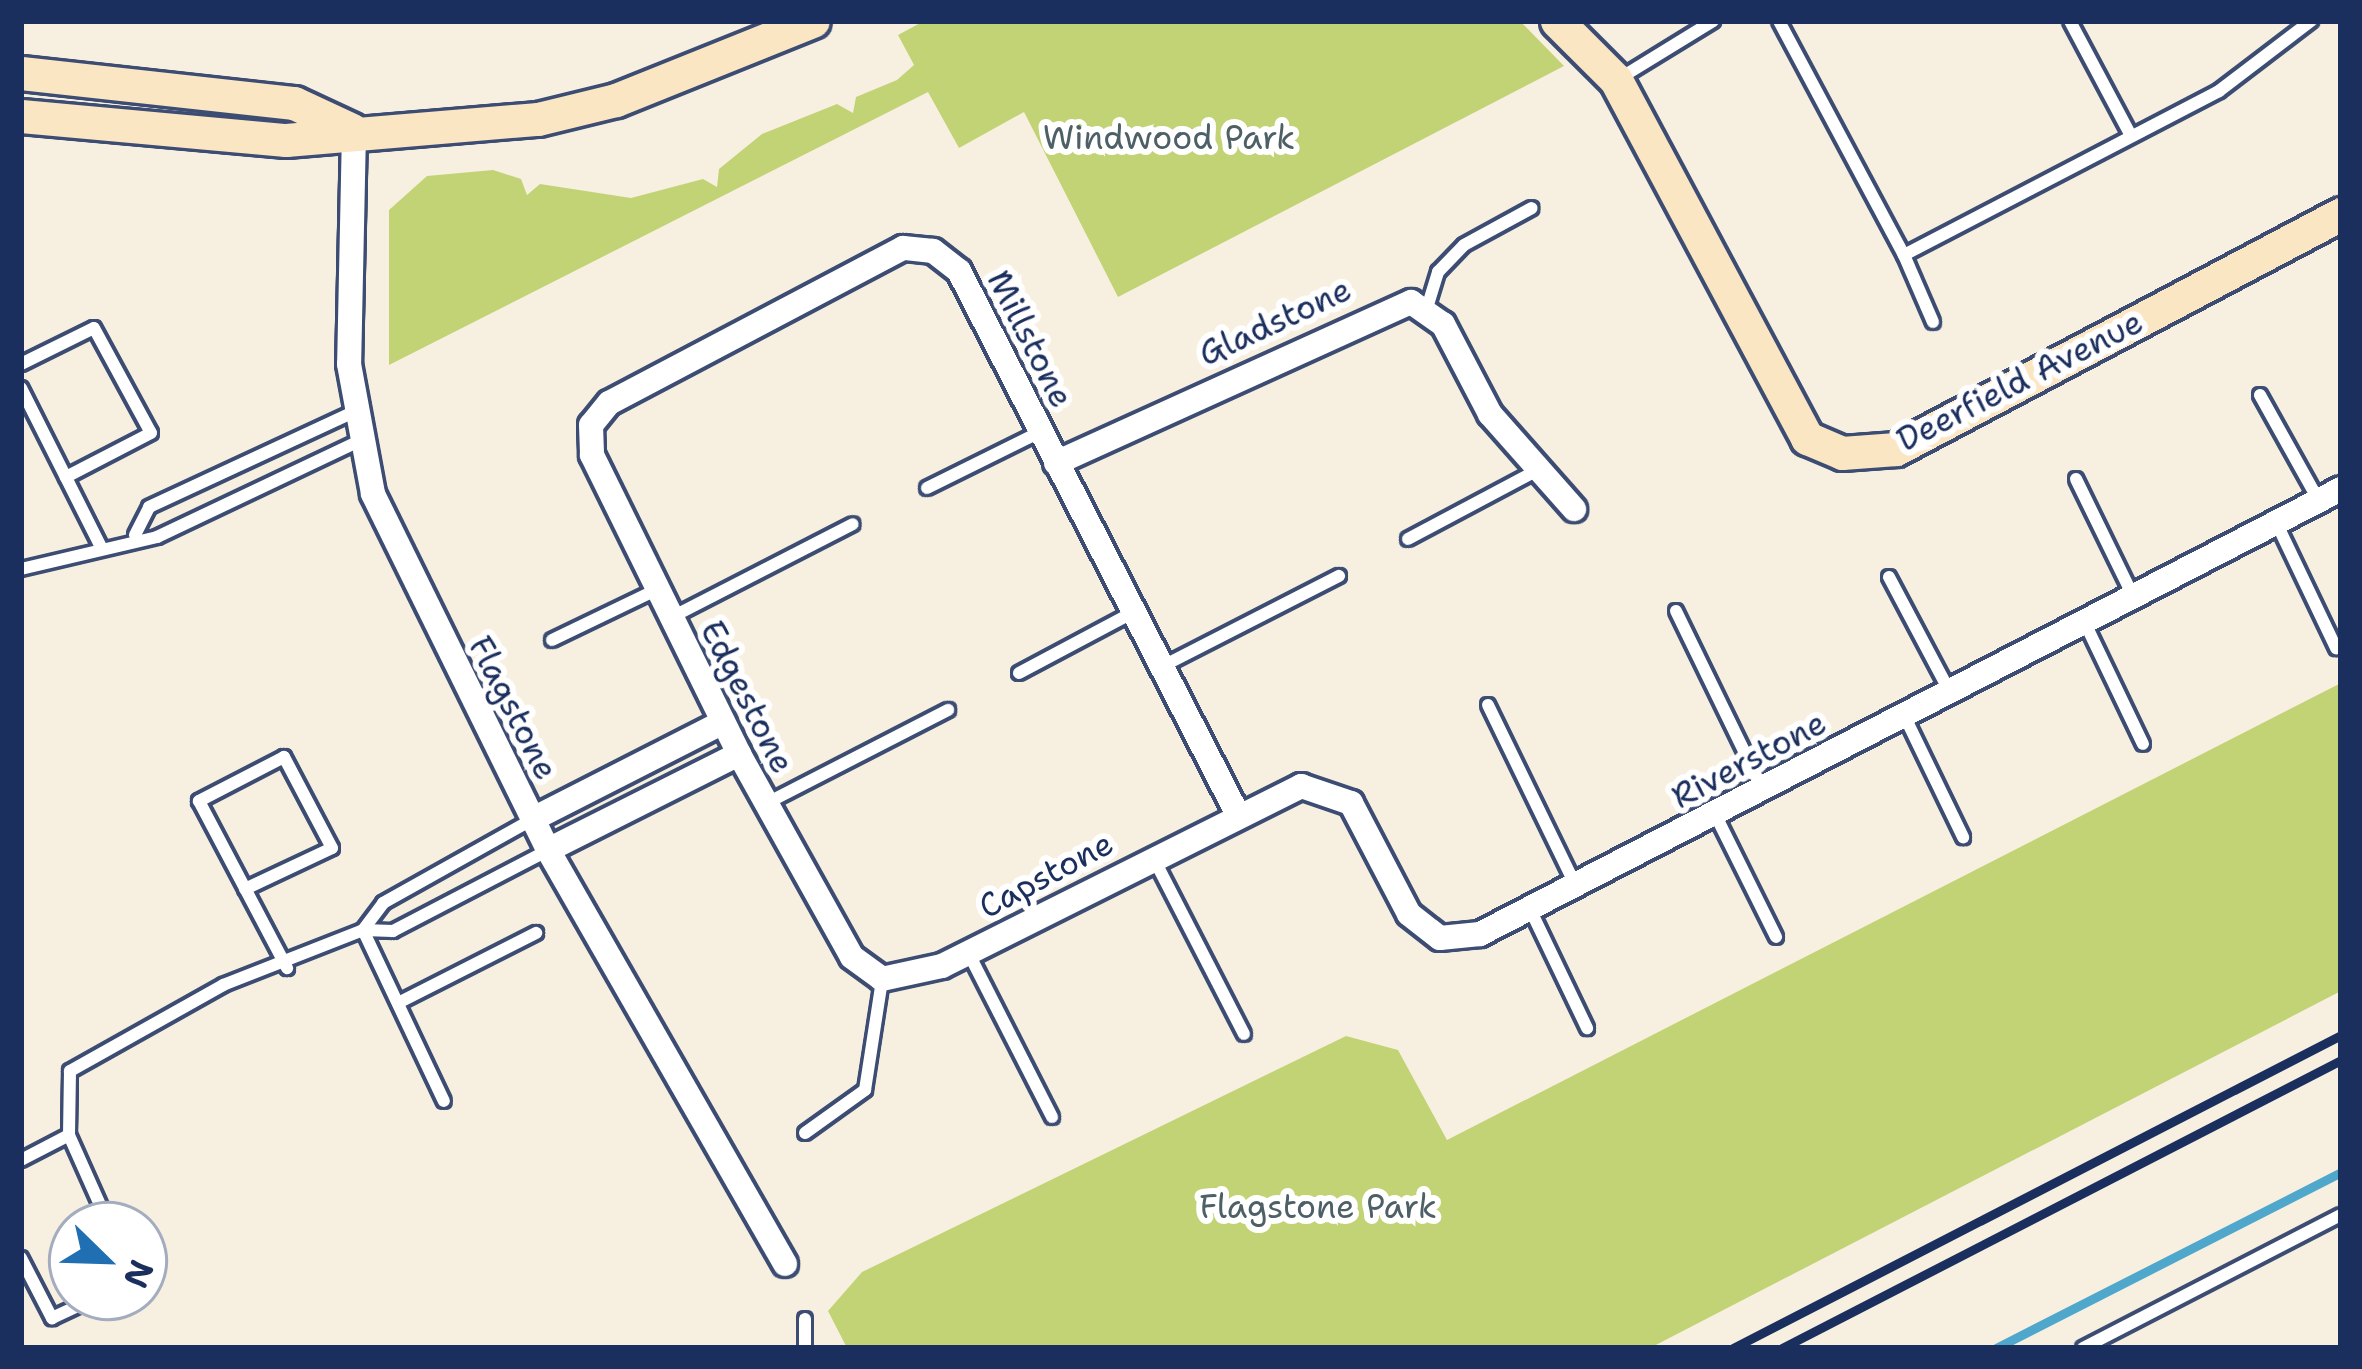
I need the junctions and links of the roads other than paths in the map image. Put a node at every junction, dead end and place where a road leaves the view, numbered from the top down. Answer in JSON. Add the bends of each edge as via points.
{"nodes":[{"id":1,"x":813,"y":21,"type":"edge"},
{"id":2,"x":1558,"y":21,"type":"edge"},
{"id":3,"x":1713,"y":21,"type":"edge"},
{"id":4,"x":1779,"y":21,"type":"edge"},
{"id":5,"x":2070,"y":21,"type":"edge"},
{"id":6,"x":2312,"y":21,"type":"edge"},
{"id":7,"x":21,"y":73,"type":"edge"},
{"id":8,"x":1616,"y":80,"type":"junction"},
{"id":9,"x":21,"y":116,"type":"edge"},
{"id":10,"x":354,"y":131,"type":"junction"},
{"id":11,"x":2130,"y":134,"type":"junction"},
{"id":12,"x":1532,"y":208,"type":"dead end"},
{"id":13,"x":2341,"y":214,"type":"edge"},
{"id":14,"x":1904,"y":255,"type":"junction"},
{"id":15,"x":1427,"y":308,"type":"junction"},
{"id":16,"x":1933,"y":322,"type":"dead end"},
{"id":17,"x":21,"y":364,"type":"edge"},
{"id":18,"x":21,"y":388,"type":"edge"},
{"id":19,"x":2260,"y":395,"type":"dead end"},
{"id":20,"x":356,"y":411,"type":"junction"},
{"id":21,"x":591,"y":424,"type":"joint"},
{"id":22,"x":1040,"y":432,"type":"junction"},
{"id":23,"x":361,"y":440,"type":"junction"},
{"id":24,"x":1057,"y":463,"type":"junction"},
{"id":25,"x":1534,"y":472,"type":"junction"},
{"id":26,"x":66,"y":477,"type":"junction"},
{"id":27,"x":2076,"y":479,"type":"dead end"},
{"id":28,"x":927,"y":488,"type":"dead end"},
{"id":29,"x":2330,"y":495,"type":"edge"},
{"id":30,"x":1574,"y":509,"type":"dead end"},
{"id":31,"x":2276,"y":523,"type":"junction"},
{"id":32,"x":853,"y":524,"type":"dead end"},
{"id":33,"x":135,"y":535,"type":"junction"},
{"id":34,"x":1408,"y":539,"type":"dead end"},
{"id":35,"x":101,"y":547,"type":"junction"},
{"id":36,"x":21,"y":569,"type":"edge"},
{"id":37,"x":1339,"y":576,"type":"dead end"},
{"id":38,"x":1889,"y":577,"type":"dead end"},
{"id":39,"x":654,"y":591,"type":"junction"},
{"id":40,"x":2134,"y":597,"type":"junction"},
{"id":41,"x":1676,"y":611,"type":"dead end"},
{"id":42,"x":1132,"y":613,"type":"junction"},
{"id":43,"x":669,"y":619,"type":"junction"},
{"id":44,"x":2085,"y":622,"type":"junction"},
{"id":45,"x":552,"y":640,"type":"dead end"},
{"id":46,"x":2336,"y":648,"type":"dead end"},
{"id":47,"x":1160,"y":667,"type":"junction"},
{"id":48,"x":1019,"y":673,"type":"dead end"},
{"id":49,"x":1950,"y":692,"type":"junction"},
{"id":50,"x":1488,"y":705,"type":"dead end"},
{"id":51,"x":948,"y":710,"type":"dead end"},
{"id":52,"x":1904,"y":715,"type":"junction"},
{"id":53,"x":723,"y":722,"type":"junction"},
{"id":54,"x":2144,"y":744,"type":"dead end"},
{"id":55,"x":739,"y":754,"type":"junction"},
{"id":56,"x":1762,"y":790,"type":"junction"},
{"id":57,"x":765,"y":805,"type":"junction"},
{"id":58,"x":1237,"y":813,"type":"junction"},
{"id":59,"x":1716,"y":815,"type":"junction"},
{"id":60,"x":533,"y":819,"type":"junction"},
{"id":61,"x":1963,"y":837,"type":"dead end"},
{"id":62,"x":548,"y":850,"type":"junction"},
{"id":63,"x":1153,"y":856,"type":"junction"},
{"id":64,"x":1576,"y":886,"type":"junction"},
{"id":65,"x":245,"y":889,"type":"junction"},
{"id":66,"x":1531,"y":911,"type":"junction"},
{"id":67,"x":363,"y":930,"type":"junction"},
{"id":68,"x":536,"y":933,"type":"dead end"},
{"id":69,"x":1777,"y":937,"type":"dead end"},
{"id":70,"x":968,"y":952,"type":"junction"},
{"id":71,"x":287,"y":968,"type":"junction"},
{"id":72,"x":882,"y":979,"type":"junction"},
{"id":73,"x":398,"y":1003,"type":"junction"},
{"id":74,"x":1587,"y":1028,"type":"dead end"},
{"id":75,"x":1244,"y":1034,"type":"dead end"},
{"id":76,"x":444,"y":1101,"type":"dead end"},
{"id":77,"x":1052,"y":1118,"type":"dead end"},
{"id":78,"x":805,"y":1133,"type":"dead end"},
{"id":79,"x":69,"y":1135,"type":"junction"},
{"id":80,"x":21,"y":1160,"type":"edge"},
{"id":81,"x":98,"y":1201,"type":"edge"},
{"id":82,"x":2341,"y":1215,"type":"edge"},
{"id":83,"x":21,"y":1258,"type":"edge"},
{"id":84,"x":785,"y":1264,"type":"dead end"},
{"id":85,"x":48,"y":1310,"type":"edge"},
{"id":86,"x":805,"y":1319,"type":"dead end"},
{"id":87,"x":805,"y":1348,"type":"edge"},
{"id":88,"x":2083,"y":1348,"type":"edge"}],
"edges":[{"from":1,"to":10,"type":"street","via":[[561,114]]},
{"from":2,"to":8,"type":"street","name":"Deerfield Avenue"},
{"from":3,"to":8,"type":"lane"},
{"from":4,"to":14,"type":"lane"},
{"from":5,"to":11,"type":"lane"},
{"from":6,"to":11,"type":"lane","via":[[2219,91]]},
{"from":7,"to":10,"type":"street","via":[[294,104]]},
{"from":8,"to":13,"type":"street","name":"Deerfield Avenue","via":[[1807,438],[1842,454],[1896,449]]},
{"from":9,"to":10,"type":"street","via":[[286,140]]},
{"from":10,"to":20,"type":"street","name":"Flagstone"},
{"from":11,"to":14,"type":"lane"},
{"from":12,"to":15,"type":"lane","via":[[1464,245],[1438,272]]},
{"from":14,"to":16,"type":"lane"},
{"from":15,"to":24,"type":"street","name":"Gladstone","via":[[1392,303]]},
{"from":15,"to":25,"type":"street"},
{"from":17,"to":26,"type":"lane","via":[[94,328],[151,434]]},
{"from":18,"to":26,"type":"lane"},
{"from":19,"to":29,"type":"lane"},
{"from":20,"to":23,"type":"street","name":"Flagstone"},
{"from":20,"to":33,"type":"lane","via":[[149,507]]},
{"from":21,"to":22,"type":"street","name":"Millstone","via":[[609,403],[903,248],[959,271]]},
{"from":21,"to":39,"type":"street","name":"Edgestone","via":[[592,454]]},
{"from":22,"to":24,"type":"street","name":"Millstone"},
{"from":22,"to":28,"type":"lane"},
{"from":23,"to":33,"type":"lane","via":[[157,537]]},
{"from":23,"to":60,"type":"street","name":"Flagstone","via":[[388,532]]},
{"from":24,"to":42,"type":"street","name":"Millstone"},
{"from":25,"to":30,"type":"street"},
{"from":25,"to":34,"type":"lane"},
{"from":26,"to":35,"type":"lane"},
{"from":27,"to":40,"type":"lane"},
{"from":29,"to":31,"type":"street","name":"Riverstone"},
{"from":31,"to":40,"type":"street","name":"Riverstone"},
{"from":31,"to":46,"type":"lane"},
{"from":32,"to":43,"type":"lane"},
{"from":33,"to":35,"type":"lane"},
{"from":35,"to":36,"type":"lane"},
{"from":37,"to":47,"type":"lane"},
{"from":38,"to":49,"type":"lane"},
{"from":39,"to":43,"type":"street","name":"Edgestone"},
{"from":39,"to":45,"type":"lane"},
{"from":40,"to":44,"type":"street","name":"Riverstone"},
{"from":41,"to":56,"type":"lane"},
{"from":42,"to":47,"type":"street","name":"Millstone"},
{"from":42,"to":48,"type":"lane"},
{"from":43,"to":53,"type":"street","name":"Edgestone"},
{"from":44,"to":49,"type":"street","name":"Riverstone"},
{"from":44,"to":54,"type":"lane"},
{"from":47,"to":58,"type":"street","name":"Millstone"},
{"from":49,"to":52,"type":"street","name":"Riverstone"},
{"from":50,"to":64,"type":"lane"},
{"from":51,"to":57,"type":"lane"},
{"from":52,"to":56,"type":"street","name":"Riverstone"},
{"from":52,"to":61,"type":"lane"},
{"from":53,"to":55,"type":"street","name":"Edgestone"},
{"from":53,"to":60,"type":"street"},
{"from":55,"to":57,"type":"street","name":"Edgestone"},
{"from":55,"to":62,"type":"street"},
{"from":56,"to":59,"type":"street","name":"Riverstone"},
{"from":57,"to":72,"type":"street","name":"Edgestone","via":[[852,957]]},
{"from":58,"to":63,"type":"street","name":"Capstone"},
{"from":58,"to":66,"type":"street","name":"Riverstone","via":[[1284,789],[1337,792],[1409,914],[1440,938]]},
{"from":59,"to":64,"type":"street","name":"Riverstone"},
{"from":59,"to":69,"type":"lane"},
{"from":60,"to":62,"type":"street","name":"Flagstone"},
{"from":60,"to":67,"type":"lane","via":[[382,903]]},
{"from":62,"to":67,"type":"lane","via":[[393,931]]},
{"from":62,"to":84,"type":"street","name":"Flagstone"},
{"from":63,"to":70,"type":"street","name":"Capstone"},
{"from":63,"to":75,"type":"lane"},
{"from":64,"to":66,"type":"street","name":"Riverstone"},
{"from":65,"to":65,"type":"lane","via":[[199,801],[284,757],[332,848]]},
{"from":65,"to":71,"type":"lane"},
{"from":66,"to":74,"type":"lane"},
{"from":67,"to":71,"type":"lane"},
{"from":67,"to":73,"type":"lane"},
{"from":68,"to":73,"type":"lane"},
{"from":70,"to":72,"type":"street","name":"Capstone"},
{"from":70,"to":77,"type":"lane"},
{"from":71,"to":79,"type":"lane","via":[[223,985],[70,1071]]},
{"from":72,"to":78,"type":"lane","via":[[865,1090]]},
{"from":73,"to":76,"type":"lane"},
{"from":79,"to":80,"type":"lane"},
{"from":79,"to":81,"type":"lane"},
{"from":82,"to":88,"type":"lane"},
{"from":83,"to":85,"type":"lane"},
{"from":86,"to":87,"type":"lane"}]}
